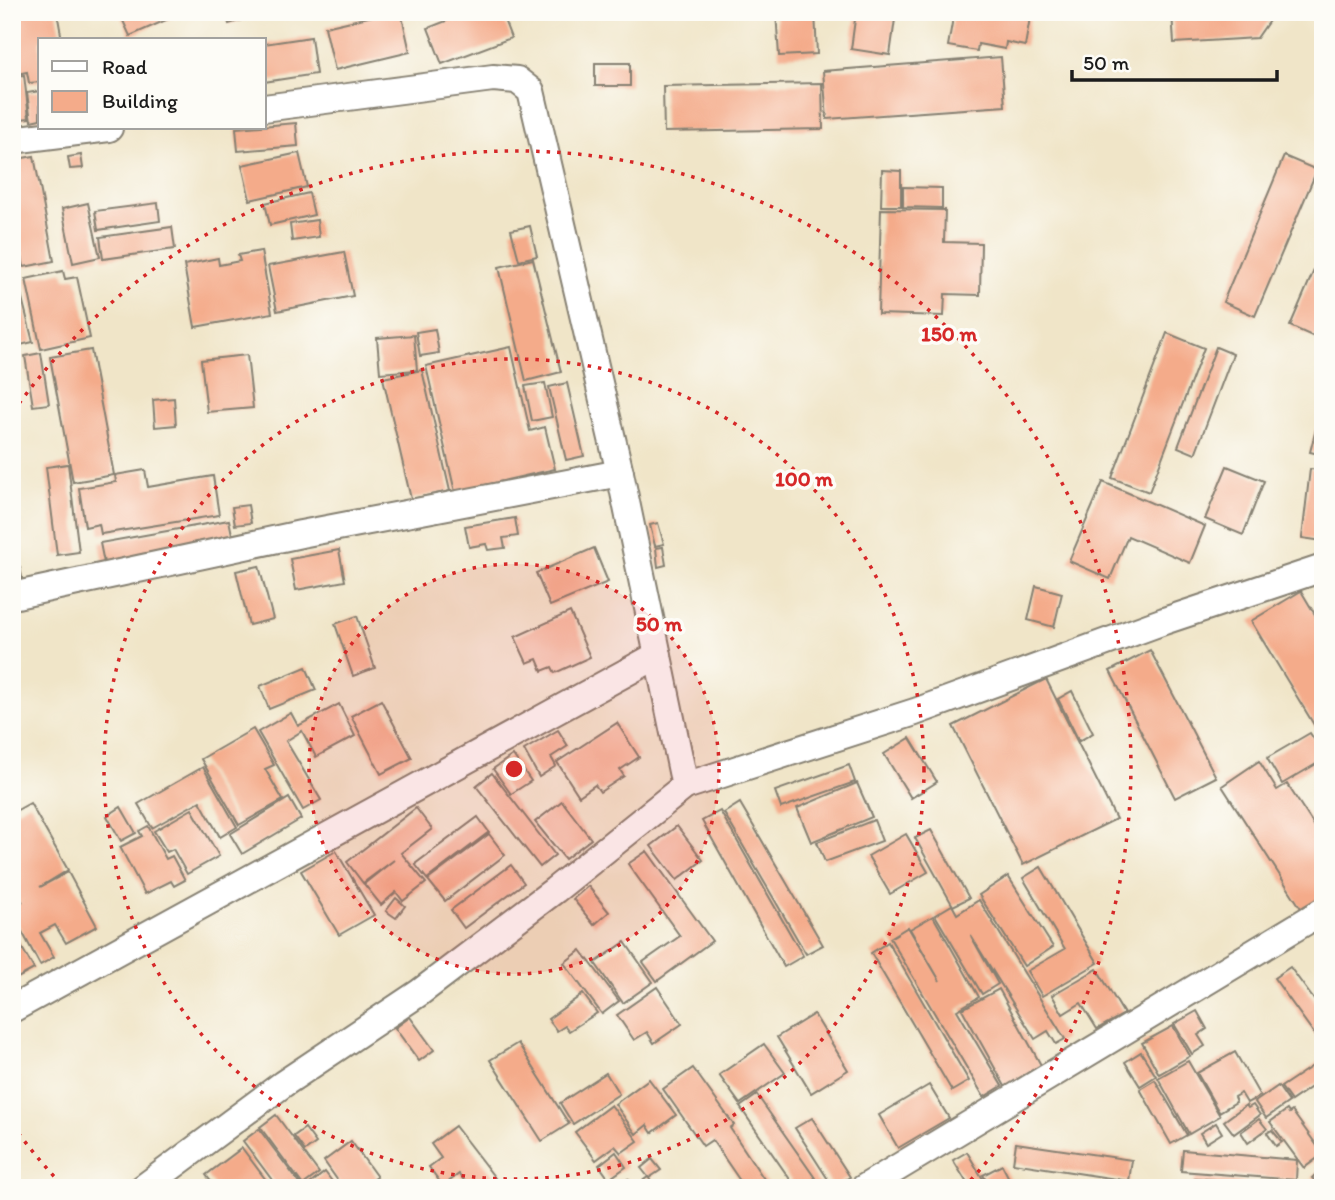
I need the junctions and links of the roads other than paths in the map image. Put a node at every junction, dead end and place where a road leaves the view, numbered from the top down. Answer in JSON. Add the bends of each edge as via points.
{"nodes":[{"id":1,"x":266,"y":108,"type":"edge"},
{"id":2,"x":93,"y":130,"type":"edge"},
{"id":3,"x":12,"y":140,"type":"edge"},
{"id":4,"x":620,"y":473,"type":"junction"},
{"id":5,"x":1323,"y":568,"type":"edge"},
{"id":6,"x":12,"y":596,"type":"edge"},
{"id":7,"x":658,"y":655,"type":"junction"},
{"id":8,"x":685,"y":786,"type":"junction"},
{"id":9,"x":1323,"y":911,"type":"edge"},
{"id":10,"x":12,"y":1009,"type":"edge"},
{"id":11,"x":143,"y":1188,"type":"edge"},
{"id":12,"x":864,"y":1188,"type":"edge"}],
"edges":[{"from":1,"to":4,"type":"street","via":[[493,78],[525,83],[534,105]]},
{"from":2,"to":3,"type":"street"},
{"from":4,"to":6,"type":"street"},
{"from":4,"to":7,"type":"street"},
{"from":5,"to":8,"type":"street","via":[[915,712]]},
{"from":7,"to":8,"type":"street"},
{"from":7,"to":10,"type":"street"},
{"from":8,"to":11,"type":"street","via":[[419,993],[283,1084]]},
{"from":9,"to":12,"type":"street"}]}
